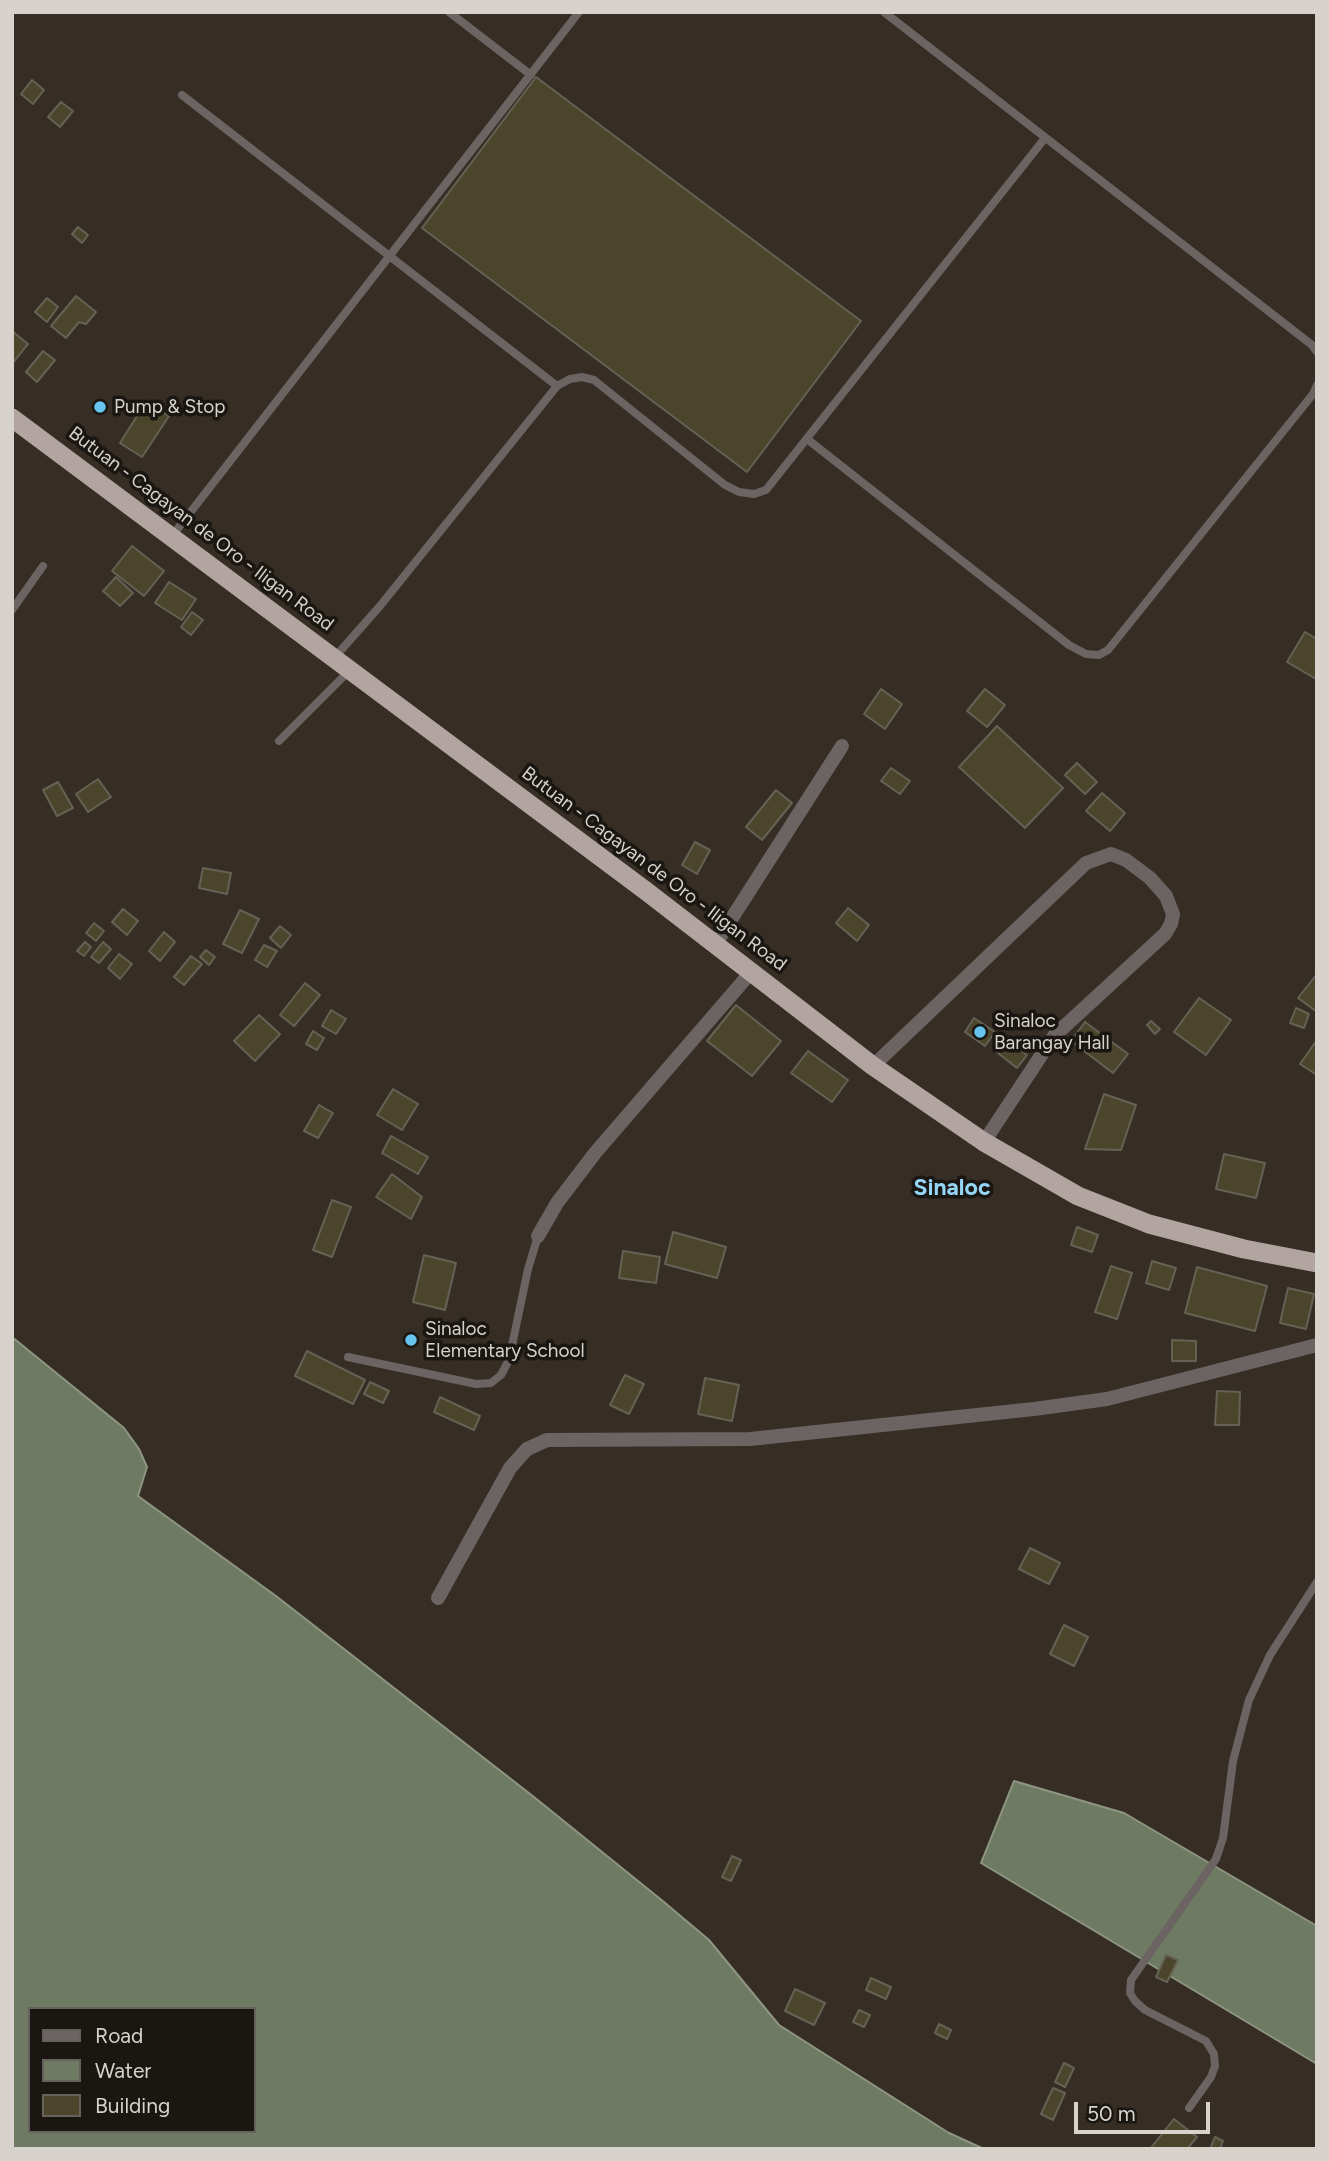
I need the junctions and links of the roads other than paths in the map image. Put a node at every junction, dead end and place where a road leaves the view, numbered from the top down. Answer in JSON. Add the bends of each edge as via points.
{"nodes":[{"id":1,"x":449,"y":12,"type":"edge"},
{"id":2,"x":579,"y":12,"type":"edge"},
{"id":3,"x":884,"y":12,"type":"edge"},
{"id":4,"x":531,"y":75,"type":"junction"},
{"id":5,"x":182,"y":95,"type":"dead end"},
{"id":6,"x":1045,"y":138,"type":"junction"},
{"id":7,"x":390,"y":258,"type":"junction"},
{"id":8,"x":1317,"y":352,"type":"edge"},
{"id":9,"x":1317,"y":384,"type":"edge"},
{"id":10,"x":557,"y":386,"type":"junction"},
{"id":11,"x":12,"y":418,"type":"edge"},
{"id":12,"x":807,"y":439,"type":"junction"},
{"id":13,"x":172,"y":536,"type":"junction"},
{"id":14,"x":43,"y":566,"type":"dead end"},
{"id":15,"x":12,"y":610,"type":"edge"},
{"id":16,"x":335,"y":657,"type":"junction"},
{"id":17,"x":351,"y":669,"type":"junction"},
{"id":18,"x":279,"y":741,"type":"dead end"},
{"id":19,"x":842,"y":746,"type":"dead end"},
{"id":20,"x":716,"y":943,"type":"junction"},
{"id":21,"x":752,"y":971,"type":"junction"},
{"id":22,"x":873,"y":1066,"type":"junction"},
{"id":23,"x":984,"y":1142,"type":"junction"},
{"id":24,"x":538,"y":1236,"type":"joint"},
{"id":25,"x":1317,"y":1263,"type":"edge"},
{"id":26,"x":1317,"y":1345,"type":"edge"},
{"id":27,"x":348,"y":1357,"type":"dead end"},
{"id":28,"x":1317,"y":1582,"type":"edge"},
{"id":29,"x":438,"y":1598,"type":"dead end"},
{"id":30,"x":1189,"y":2108,"type":"dead end"}],
"edges":[{"from":1,"to":4,"type":"lane"},
{"from":2,"to":4,"type":"lane"},
{"from":3,"to":6,"type":"lane"},
{"from":4,"to":7,"type":"lane"},
{"from":5,"to":7,"type":"lane"},
{"from":6,"to":8,"type":"lane"},
{"from":6,"to":12,"type":"lane"},
{"from":7,"to":10,"type":"lane"},
{"from":7,"to":13,"type":"lane"},
{"from":9,"to":12,"type":"lane","via":[[1108,650],[1099,655],[1069,645]]},
{"from":10,"to":12,"type":"lane","via":[[582,377],[604,387],[739,492],[766,490]]},
{"from":10,"to":16,"type":"lane"},
{"from":11,"to":13,"type":"highway","name":"Butuan - Cagayan de Oro - Iligan Road"},
{"from":13,"to":16,"type":"highway","name":"Butuan - Cagayan de Oro - Iligan Road"},
{"from":14,"to":15,"type":"lane"},
{"from":16,"to":17,"type":"highway","name":"Butuan - Cagayan de Oro - Iligan Road"},
{"from":17,"to":18,"type":"lane"},
{"from":17,"to":20,"type":"highway","name":"Butuan - Cagayan de Oro - Iligan Road"},
{"from":19,"to":20,"type":"street"},
{"from":20,"to":21,"type":"highway","name":"Butuan - Cagayan de Oro - Iligan Road"},
{"from":21,"to":22,"type":"highway","name":"Butuan - Cagayan de Oro - Iligan Road"},
{"from":21,"to":24,"type":"street","via":[[595,1153]]},
{"from":22,"to":23,"type":"highway","name":"Butuan - Cagayan de Oro - Iligan Road"},
{"from":22,"to":23,"type":"street","via":[[1086,863],[1111,854],[1126,860],[1166,896],[1173,914],[1171,924],[1054,1036]]},
{"from":23,"to":25,"type":"highway","name":"Butuan - Cagayan de Oro - Iligan Road","via":[[1079,1196],[1149,1224]]},
{"from":24,"to":27,"type":"lane","via":[[509,1360],[501,1376],[491,1383],[476,1384]]},
{"from":26,"to":29,"type":"street","via":[[1107,1399],[1034,1409],[751,1439],[547,1440],[527,1449],[510,1468]]},
{"from":28,"to":30,"type":"lane","via":[[1270,1655],[1249,1700],[1216,1859],[1131,1980],[1130,1993],[1145,2010],[1206,2041],[1214,2053],[1211,2077]]}]}
